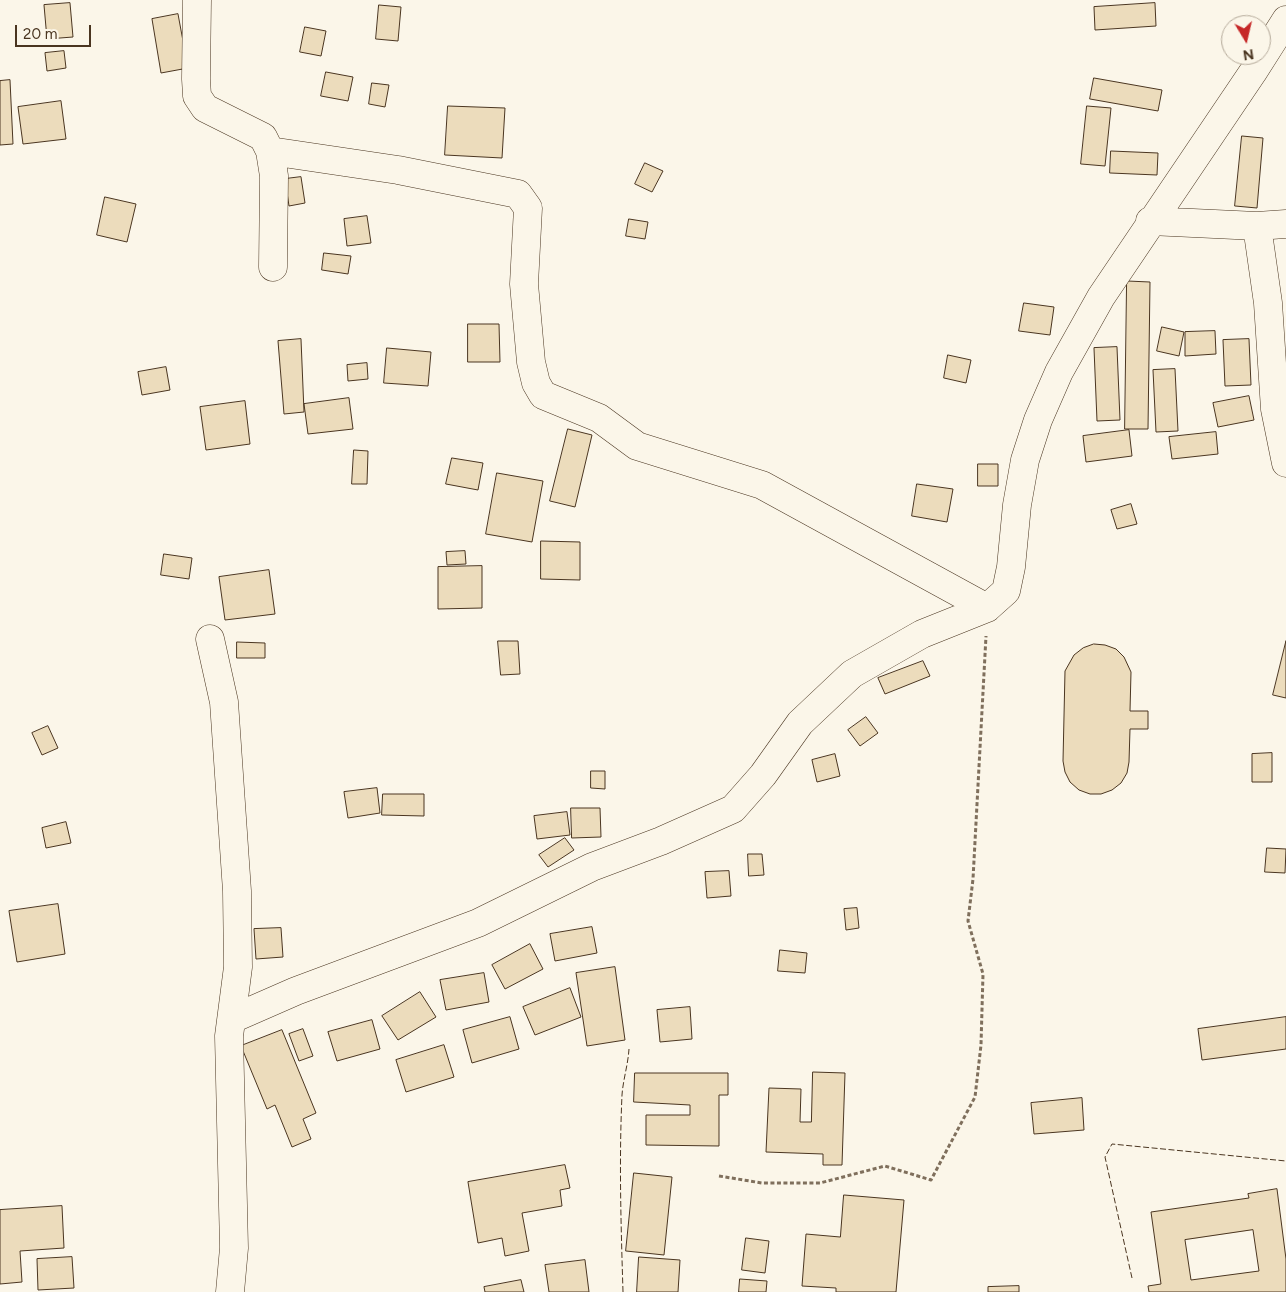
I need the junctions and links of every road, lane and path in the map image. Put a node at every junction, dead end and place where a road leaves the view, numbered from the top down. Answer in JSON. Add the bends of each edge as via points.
{"nodes":[{"id":1,"x":197,"y":0,"type":"edge"},
{"id":2,"x":1286,"y":20,"type":"edge"},
{"id":3,"x":270,"y":151,"type":"junction"},
{"id":4,"x":1150,"y":222,"type":"junction"},
{"id":5,"x":1286,"y":224,"type":"edge"},
{"id":6,"x":1258,"y":226,"type":"junction"},
{"id":7,"x":273,"y":268,"type":"dead end"},
{"id":8,"x":1286,"y":463,"type":"edge"},
{"id":9,"x":987,"y":608,"type":"junction"},
{"id":10,"x":210,"y":639,"type":"dead end"},
{"id":11,"x":232,"y":1019,"type":"junction"},
{"id":12,"x":719,"y":1176,"type":"dead end"},
{"id":13,"x":230,"y":1292,"type":"edge"}],
"edges":[{"from":1,"to":3,"type":"street","via":[[198,96],[205,108],[262,136]]},
{"from":2,"to":4,"type":"street"},
{"from":3,"to":7,"type":"street","via":[[274,176]]},
{"from":3,"to":9,"type":"street","via":[[398,170],[518,194],[528,208],[524,284],[530,362],[543,395],[599,418],[637,446],[762,485]]},
{"from":4,"to":6,"type":"street"},
{"from":4,"to":9,"type":"street","via":[[1101,296],[1059,372],[1038,420],[1018,496],[1006,591]]},
{"from":5,"to":6,"type":"street"},
{"from":6,"to":8,"type":"street","via":[[1268,303],[1275,409]]},
{"from":9,"to":11,"type":"street","via":[[922,634],[852,674],[800,722],[763,775],[733,809],[592,867],[478,922],[296,991]]},
{"from":9,"to":12,"type":"path","via":[[968,921],[983,974],[981,1045],[975,1097],[931,1180],[885,1166],[820,1183],[762,1183]]},
{"from":10,"to":11,"type":"street","via":[[224,702],[237,891],[238,967]]},
{"from":11,"to":13,"type":"street","via":[[229,1036],[234,1248]]}]}
